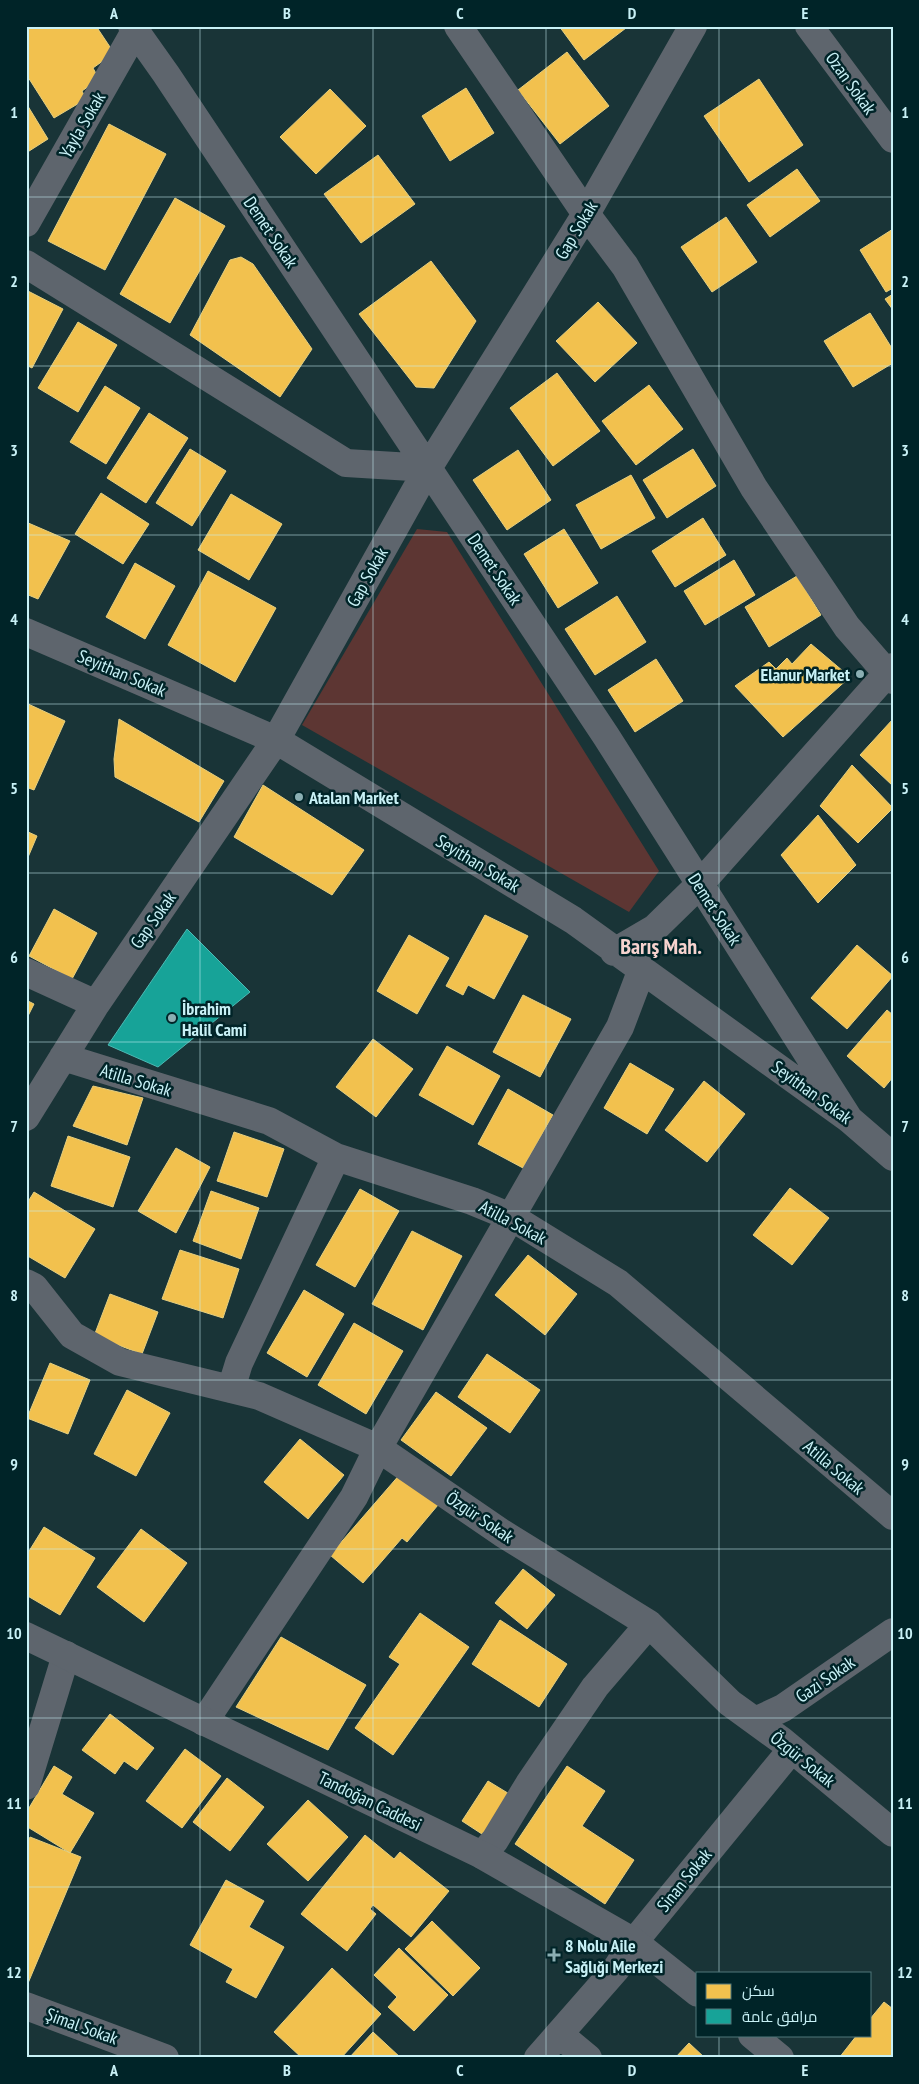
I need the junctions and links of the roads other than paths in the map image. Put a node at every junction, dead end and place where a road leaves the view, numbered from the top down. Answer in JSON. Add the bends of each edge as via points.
{"nodes":[{"id":1,"x":458,"y":26,"type":"edge"},
{"id":2,"x":693,"y":26,"type":"edge"},
{"id":3,"x":809,"y":26,"type":"edge"},
{"id":4,"x":135,"y":28,"type":"edge"},
{"id":5,"x":893,"y":139,"type":"edge"},
{"id":6,"x":586,"y":214,"type":"junction"},
{"id":7,"x":26,"y":223,"type":"edge"},
{"id":8,"x":26,"y":264,"type":"edge"},
{"id":9,"x":428,"y":468,"type":"junction"},
{"id":10,"x":26,"y":632,"type":"edge"},
{"id":11,"x":891,"y":673,"type":"edge"},
{"id":12,"x":276,"y":740,"type":"junction"},
{"id":13,"x":699,"y":885,"type":"junction"},
{"id":14,"x":614,"y":952,"type":"junction"},
{"id":15,"x":642,"y":969,"type":"junction"},
{"id":16,"x":26,"y":972,"type":"edge"},
{"id":17,"x":96,"y":1004,"type":"junction"},
{"id":18,"x":63,"y":1057,"type":"junction"},
{"id":19,"x":26,"y":1117,"type":"edge"},
{"id":20,"x":849,"y":1119,"type":"junction"},
{"id":21,"x":336,"y":1157,"type":"junction"},
{"id":22,"x":893,"y":1157,"type":"edge"},
{"id":23,"x":511,"y":1217,"type":"junction"},
{"id":24,"x":26,"y":1283,"type":"edge"},
{"id":25,"x":231,"y":1389,"type":"junction"},
{"id":26,"x":378,"y":1448,"type":"junction"},
{"id":27,"x":893,"y":1516,"type":"edge"},
{"id":28,"x":648,"y":1624,"type":"junction"},
{"id":29,"x":893,"y":1632,"type":"edge"},
{"id":30,"x":26,"y":1636,"type":"edge"},
{"id":31,"x":66,"y":1655,"type":"junction"},
{"id":32,"x":755,"y":1721,"type":"junction"},
{"id":33,"x":204,"y":1722,"type":"junction"},
{"id":34,"x":792,"y":1749,"type":"junction"},
{"id":35,"x":26,"y":1786,"type":"edge"},
{"id":36,"x":893,"y":1832,"type":"edge"},
{"id":37,"x":482,"y":1855,"type":"junction"},
{"id":38,"x":634,"y":1942,"type":"junction"},
{"id":39,"x":696,"y":1990,"type":"edge"},
{"id":40,"x":26,"y":2006,"type":"edge"},
{"id":41,"x":559,"y":2034,"type":"junction"},
{"id":42,"x":753,"y":2036,"type":"edge"},
{"id":43,"x":164,"y":2058,"type":"edge"},
{"id":44,"x":538,"y":2058,"type":"edge"},
{"id":45,"x":588,"y":2058,"type":"edge"},
{"id":46,"x":780,"y":2058,"type":"edge"}],
"edges":[{"from":1,"to":6,"type":"street"},
{"from":2,"to":6,"type":"street","name":"Gap Sokak"},
{"from":3,"to":5,"type":"street","name":"Ozan Sokak"},
{"from":4,"to":7,"type":"street","name":"Yayla Sokak"},
{"from":4,"to":9,"type":"street","name":"Demet Sokak"},
{"from":6,"to":9,"type":"street","name":"Gap Sokak"},
{"from":6,"to":11,"type":"street","via":[[625,266],[754,488],[847,627]]},
{"from":8,"to":9,"type":"street","via":[[346,463]]},
{"from":9,"to":12,"type":"street","name":"Gap Sokak"},
{"from":9,"to":13,"type":"street","name":"Demet Sokak","via":[[606,736]]},
{"from":10,"to":12,"type":"street","name":"Seyithan Sokak"},
{"from":11,"to":13,"type":"street"},
{"from":12,"to":14,"type":"street","name":"Seyithan Sokak","via":[[573,920]]},
{"from":12,"to":17,"type":"street","name":"Gap Sokak"},
{"from":13,"to":14,"type":"street","via":[[656,928]]},
{"from":13,"to":20,"type":"street","name":"Demet Sokak"},
{"from":14,"to":15,"type":"street","name":"Seyithan Sokak"},
{"from":15,"to":20,"type":"street","name":"Seyithan Sokak"},
{"from":15,"to":23,"type":"street","via":[[620,1027]]},
{"from":16,"to":17,"type":"street"},
{"from":17,"to":18,"type":"street","name":"Gap Sokak"},
{"from":18,"to":19,"type":"street","name":"Gap Sokak"},
{"from":18,"to":21,"type":"street","name":"Atilla Sokak","via":[[269,1121]]},
{"from":20,"to":22,"type":"street","name":"Seyithan Sokak"},
{"from":21,"to":23,"type":"street","name":"Atilla Sokak"},
{"from":21,"to":25,"type":"street","via":[[239,1363]]},
{"from":23,"to":26,"type":"street"},
{"from":23,"to":27,"type":"street","name":"Atilla Sokak","via":[[618,1283]]},
{"from":24,"to":25,"type":"street","name":"Özgür Sokak","via":[[34,1287],[72,1335],[120,1362]]},
{"from":25,"to":26,"type":"street","name":"Özgür Sokak","via":[[259,1396]]},
{"from":26,"to":28,"type":"street","name":"Özgür Sokak","via":[[502,1533]]},
{"from":26,"to":33,"type":"street","via":[[354,1497]]},
{"from":28,"to":32,"type":"street","name":"Özgür Sokak","via":[[730,1703]]},
{"from":28,"to":37,"type":"street","via":[[595,1687],[496,1840]]},
{"from":29,"to":32,"type":"street","name":"Gazi Sokak","via":[[783,1708]]},
{"from":30,"to":31,"type":"street","name":"Tandoğan Caddesi"},
{"from":31,"to":33,"type":"street","name":"Tandoğan Caddesi"},
{"from":31,"to":35,"type":"street"},
{"from":32,"to":34,"type":"street","name":"Özgür Sokak"},
{"from":33,"to":37,"type":"street","name":"Tandoğan Caddesi"},
{"from":34,"to":36,"type":"street","name":"Özgür Sokak"},
{"from":34,"to":38,"type":"street","name":"Sinan Sokak"},
{"from":37,"to":38,"type":"street","name":"Tandoğan Caddesi"},
{"from":38,"to":39,"type":"street","name":"Tandoğan Caddesi"},
{"from":38,"to":41,"type":"street","name":"Sinan Sokak","via":[[616,1969]]},
{"from":40,"to":43,"type":"street","name":"Şimal Sokak"},
{"from":41,"to":44,"type":"street","name":"Sinan Sokak"},
{"from":41,"to":45,"type":"street"},
{"from":42,"to":46,"type":"street"}]}
